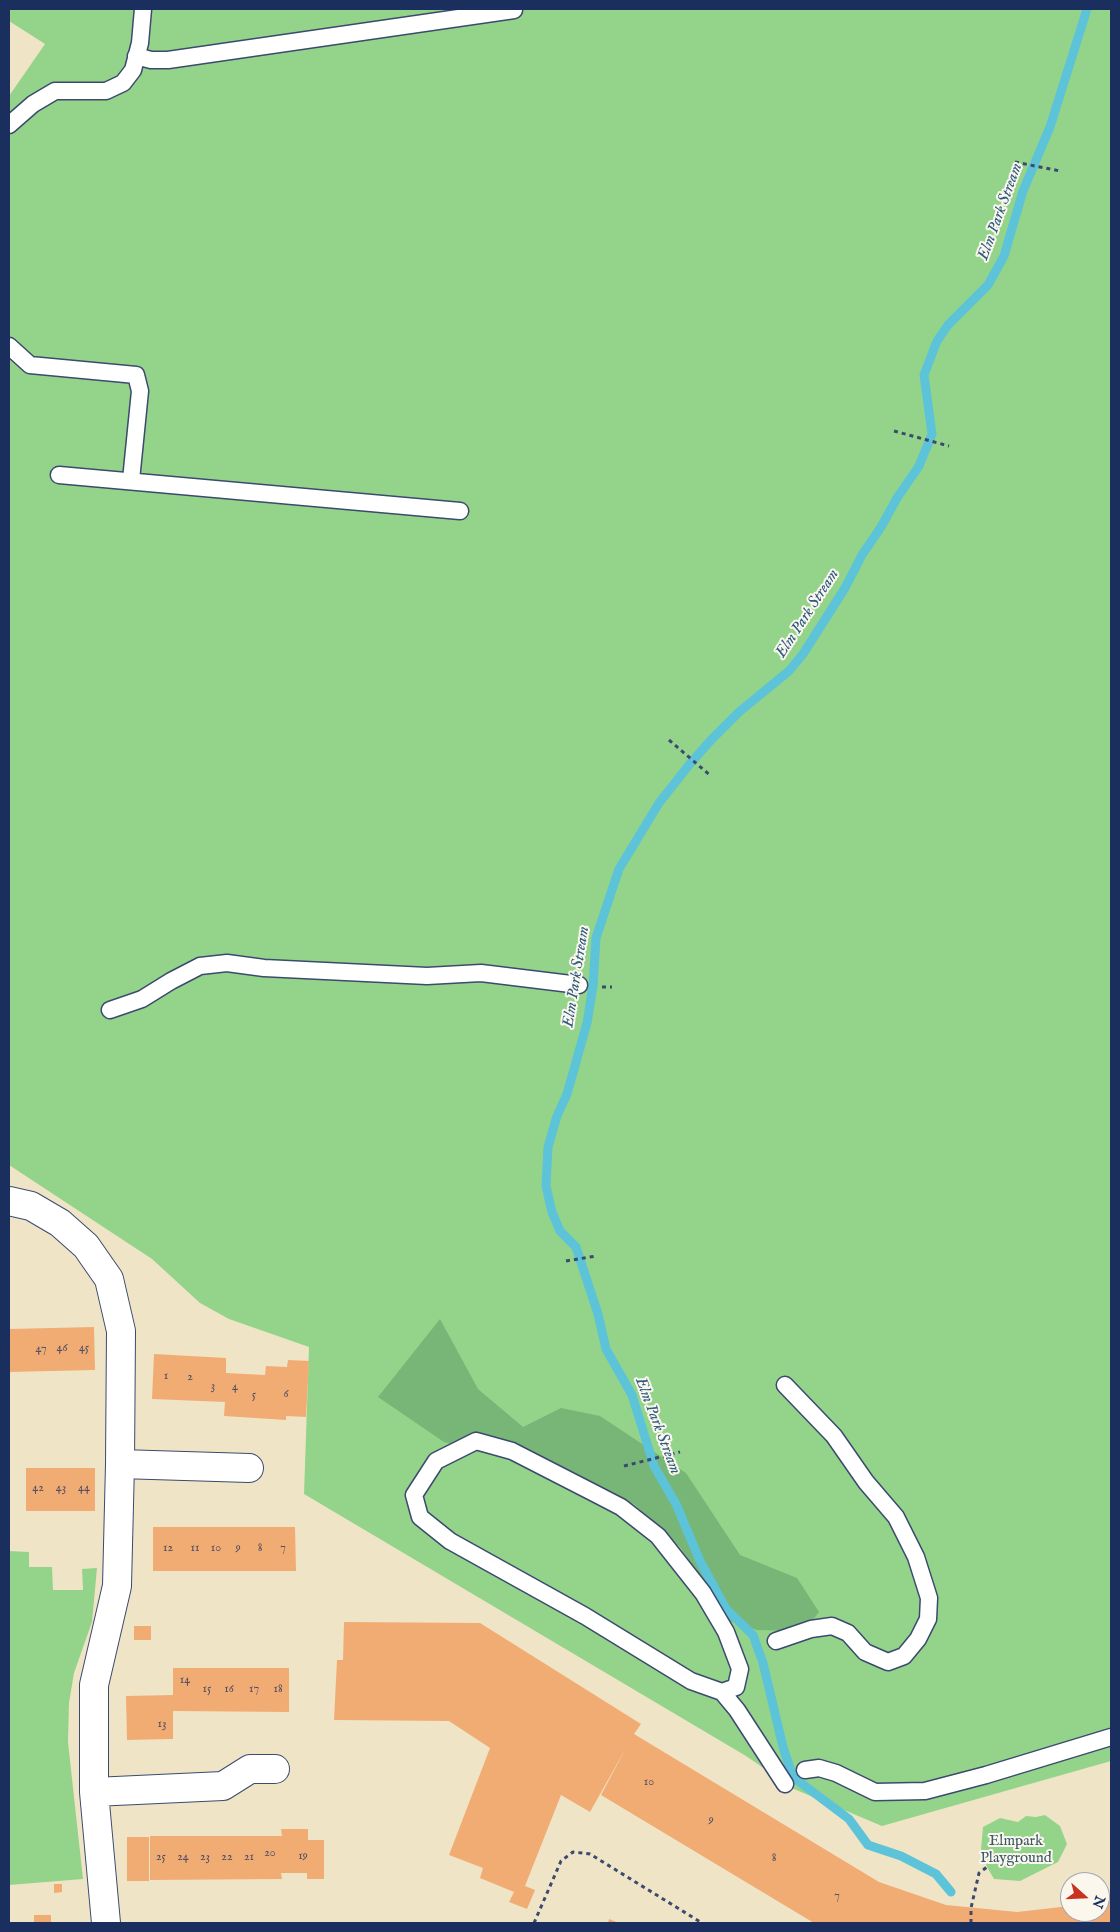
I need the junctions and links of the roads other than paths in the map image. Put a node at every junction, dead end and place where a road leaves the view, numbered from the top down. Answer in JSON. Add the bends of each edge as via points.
{"nodes":[{"id":1,"x":144,"y":9,"type":"edge"},
{"id":2,"x":514,"y":10,"type":"edge"},
{"id":3,"x":136,"y":56,"type":"junction"},
{"id":4,"x":9,"y":125,"type":"edge"},
{"id":5,"x":9,"y":346,"type":"edge"},
{"id":6,"x":59,"y":475,"type":"dead end"},
{"id":7,"x":131,"y":480,"type":"junction"},
{"id":8,"x":460,"y":512,"type":"dead end"},
{"id":9,"x":579,"y":985,"type":"dead end"},
{"id":10,"x":110,"y":1010,"type":"dead end"},
{"id":11,"x":9,"y":1201,"type":"edge"},
{"id":12,"x":785,"y":1385,"type":"dead end"},
{"id":13,"x":120,"y":1464,"type":"junction"},
{"id":14,"x":249,"y":1468,"type":"dead end"},
{"id":15,"x":776,"y":1641,"type":"dead end"},
{"id":16,"x":722,"y":1692,"type":"junction"},
{"id":17,"x":1111,"y":1736,"type":"edge"},
{"id":18,"x":275,"y":1770,"type":"dead end"},
{"id":19,"x":805,"y":1770,"type":"dead end"},
{"id":20,"x":785,"y":1784,"type":"dead end"},
{"id":21,"x":94,"y":1792,"type":"junction"},
{"id":22,"x":106,"y":1923,"type":"edge"}],
"edges":[{"from":1,"to":3,"type":"lane"},
{"from":2,"to":3,"type":"lane","via":[[168,60]]},
{"from":3,"to":4,"type":"lane","via":[[133,70],[123,84],[106,91],[55,91],[33,104]]},
{"from":5,"to":7,"type":"lane","via":[[30,365],[136,375],[140,391]]},
{"from":6,"to":7,"type":"lane"},
{"from":7,"to":8,"type":"lane"},
{"from":9,"to":10,"type":"lane","via":[[481,973],[427,976],[264,968],[227,963],[200,966],[142,999]]},
{"from":11,"to":13,"type":"street","via":[[31,1206],[60,1222],[86,1246],[109,1278],[121,1331]]},
{"from":12,"to":15,"type":"lane","via":[[834,1436],[866,1482],[896,1517],[916,1557],[929,1598],[928,1619],[918,1639],[904,1656],[888,1662],[865,1652],[848,1633],[832,1626],[811,1629]]},
{"from":13,"to":14,"type":"street"},
{"from":13,"to":21,"type":"street","via":[[117,1586],[94,1686]]},
{"from":16,"to":16,"type":"lane","via":[[736,1687],[740,1669],[726,1632],[703,1593],[658,1536],[621,1507],[512,1450],[476,1441],[436,1461],[414,1494],[420,1517],[450,1542],[585,1616],[690,1681]]},
{"from":16,"to":20,"type":"lane"},
{"from":17,"to":19,"type":"lane","via":[[925,1791],[875,1792],[836,1772],[819,1768]]},
{"from":18,"to":21,"type":"street","via":[[250,1769],[223,1786]]},
{"from":21,"to":22,"type":"street"}]}
